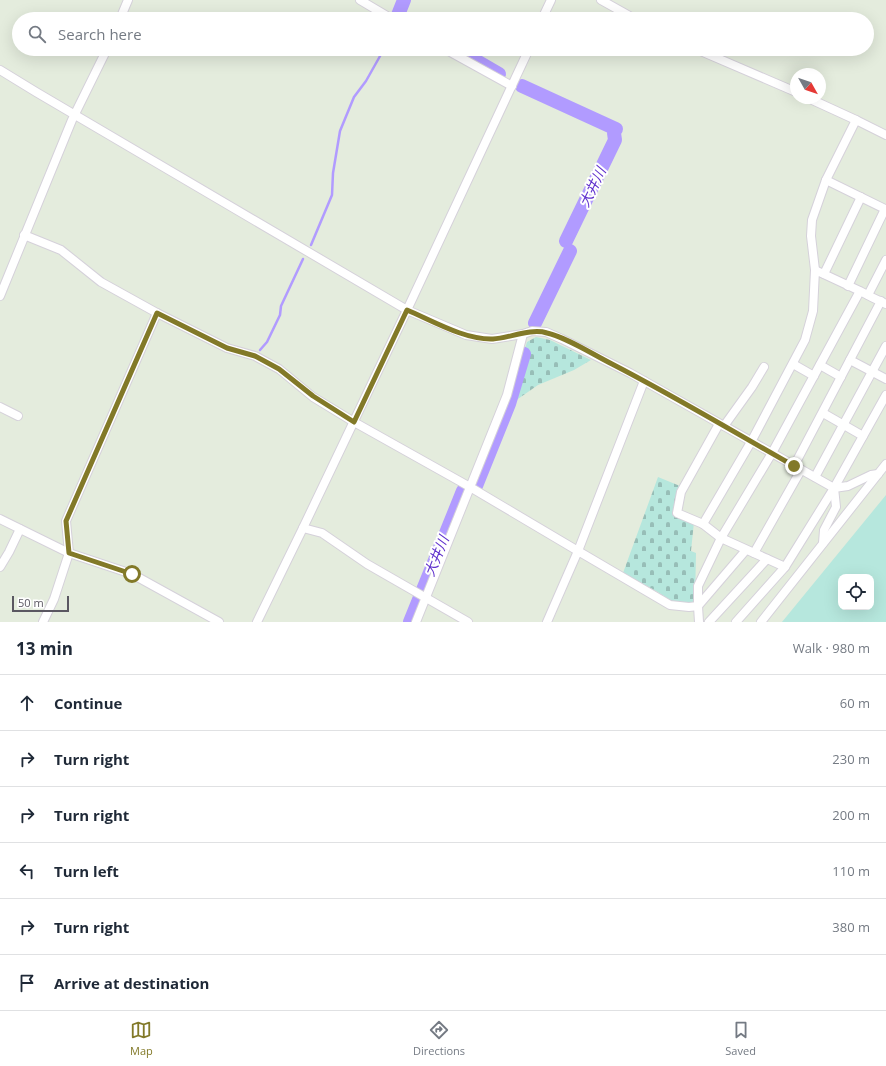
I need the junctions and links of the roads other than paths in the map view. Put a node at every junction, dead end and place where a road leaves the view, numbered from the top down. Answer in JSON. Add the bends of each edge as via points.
{"nodes":[{"id":1,"x":128,"y":0,"type":"edge"},
{"id":2,"x":360,"y":0,"type":"edge"},
{"id":3,"x":551,"y":0,"type":"edge"},
{"id":4,"x":601,"y":0,"type":"edge"},
{"id":5,"x":123,"y":12,"type":"edge"},
{"id":6,"x":380,"y":12,"type":"edge"},
{"id":7,"x":545,"y":12,"type":"edge"},
{"id":8,"x":622,"y":12,"type":"edge"},
{"id":9,"x":104,"y":56,"type":"edge"},
{"id":10,"x":458,"y":56,"type":"edge"},
{"id":11,"x":526,"y":56,"type":"edge"},
{"id":12,"x":712,"y":56,"type":"edge"},
{"id":13,"x":0,"y":70,"type":"edge"},
{"id":14,"x":512,"y":86,"type":"junction"},
{"id":15,"x":790,"y":89,"type":"edge"},
{"id":16,"x":821,"y":104,"type":"edge"},
{"id":17,"x":75,"y":115,"type":"junction"},
{"id":18,"x":856,"y":120,"type":"junction"},
{"id":19,"x":886,"y":135,"type":"edge"},
{"id":20,"x":826,"y":180,"type":"junction"},
{"id":21,"x":861,"y":197,"type":"junction"},
{"id":22,"x":886,"y":209,"type":"edge"},
{"id":23,"x":24,"y":235,"type":"junction"},
{"id":24,"x":886,"y":260,"type":"edge"},
{"id":25,"x":815,"y":270,"type":"junction"},
{"id":26,"x":824,"y":274,"type":"junction"},
{"id":27,"x":848,"y":286,"type":"junction"},
{"id":28,"x":864,"y":293,"type":"junction"},
{"id":29,"x":0,"y":296,"type":"edge"},
{"id":30,"x":884,"y":303,"type":"edge"},
{"id":31,"x":407,"y":310,"type":"junction"},
{"id":32,"x":157,"y":313,"type":"junction"},
{"id":33,"x":523,"y":334,"type":"junction"},
{"id":34,"x":886,"y":346,"type":"edge"},
{"id":35,"x":850,"y":360,"type":"junction"},
{"id":36,"x":793,"y":364,"type":"junction"},
{"id":37,"x":820,"y":365,"type":"junction"},
{"id":38,"x":764,"y":367,"type":"dead end"},
{"id":39,"x":872,"y":371,"type":"junction"},
{"id":40,"x":814,"y":376,"type":"junction"},
{"id":41,"x":841,"y":377,"type":"junction"},
{"id":42,"x":886,"y":379,"type":"edge"},
{"id":43,"x":644,"y":381,"type":"junction"},
{"id":44,"x":886,"y":395,"type":"edge"},
{"id":45,"x":0,"y":407,"type":"edge"},
{"id":46,"x":823,"y":413,"type":"junction"},
{"id":47,"x":18,"y":416,"type":"dead end"},
{"id":48,"x":354,"y":422,"type":"junction"},
{"id":49,"x":722,"y":425,"type":"junction"},
{"id":50,"x":843,"y":425,"type":"junction"},
{"id":51,"x":863,"y":436,"type":"junction"},
{"id":52,"x":751,"y":442,"type":"junction"},
{"id":53,"x":772,"y":453,"type":"junction"},
{"id":54,"x":886,"y":464,"type":"edge"},
{"id":55,"x":798,"y":468,"type":"junction"},
{"id":56,"x":878,"y":474,"type":"junction"},
{"id":57,"x":814,"y":477,"type":"junction"},
{"id":58,"x":470,"y":487,"type":"junction"},
{"id":59,"x":834,"y":488,"type":"junction"},
{"id":60,"x":0,"y":519,"type":"edge"},
{"id":61,"x":703,"y":524,"type":"junction"},
{"id":62,"x":303,"y":528,"type":"junction"},
{"id":63,"x":20,"y":529,"type":"junction"},
{"id":64,"x":720,"y":538,"type":"junction"},
{"id":65,"x":823,"y":543,"type":"junction"},
{"id":66,"x":746,"y":550,"type":"junction"},
{"id":67,"x":578,"y":551,"type":"junction"},
{"id":68,"x":69,"y":553,"type":"junction"},
{"id":69,"x":754,"y":553,"type":"junction"},
{"id":70,"x":767,"y":559,"type":"junction"},
{"id":71,"x":0,"y":567,"type":"edge"},
{"id":72,"x":785,"y":567,"type":"junction"},
{"id":73,"x":426,"y":598,"type":"junction"},
{"id":74,"x":698,"y":606,"type":"junction"},
{"id":75,"x":43,"y":622,"type":"edge"},
{"id":76,"x":219,"y":622,"type":"edge"},
{"id":77,"x":257,"y":622,"type":"edge"},
{"id":78,"x":416,"y":622,"type":"edge"},
{"id":79,"x":468,"y":622,"type":"edge"},
{"id":80,"x":547,"y":622,"type":"edge"},
{"id":81,"x":699,"y":622,"type":"edge"},
{"id":82,"x":709,"y":622,"type":"edge"},
{"id":83,"x":736,"y":622,"type":"edge"},
{"id":84,"x":761,"y":622,"type":"edge"}],
"edges":[{"from":1,"to":5,"type":"street"},
{"from":2,"to":6,"type":"street"},
{"from":3,"to":7,"type":"street"},
{"from":4,"to":8,"type":"street"},
{"from":9,"to":17,"type":"street"},
{"from":10,"to":14,"type":"street"},
{"from":11,"to":14,"type":"street"},
{"from":12,"to":15,"type":"street"},
{"from":13,"to":17,"type":"street"},
{"from":14,"to":31,"type":"street"},
{"from":16,"to":18,"type":"street"},
{"from":17,"to":23,"type":"street"},
{"from":17,"to":31,"type":"street"},
{"from":18,"to":19,"type":"street"},
{"from":18,"to":20,"type":"street"},
{"from":20,"to":21,"type":"street"},
{"from":20,"to":25,"type":"street","via":[[812,220]]},
{"from":21,"to":22,"type":"street"},
{"from":21,"to":26,"type":"street"},
{"from":22,"to":27,"type":"street"},
{"from":23,"to":29,"type":"street"},
{"from":23,"to":32,"type":"street","via":[[61,250],[101,282]]},
{"from":24,"to":28,"type":"street"},
{"from":25,"to":26,"type":"street"},
{"from":25,"to":36,"type":"street","via":[[813,311],[805,340]]},
{"from":26,"to":27,"type":"street"},
{"from":27,"to":28,"type":"street"},
{"from":28,"to":30,"type":"street"},
{"from":28,"to":37,"type":"street"},
{"from":30,"to":35,"type":"street"},
{"from":31,"to":33,"type":"street","via":[[466,335],[492,339]]},
{"from":31,"to":48,"type":"street"},
{"from":32,"to":48,"type":"street","via":[[227,348],[255,356],[279,369],[313,396]]},
{"from":32,"to":68,"type":"street","via":[[66,521]]},
{"from":33,"to":43,"type":"street","via":[[532,331],[546,332]]},
{"from":33,"to":58,"type":"street","via":[[507,395]]},
{"from":34,"to":39,"type":"street"},
{"from":35,"to":39,"type":"street"},
{"from":35,"to":41,"type":"street"},
{"from":36,"to":40,"type":"street"},
{"from":36,"to":52,"type":"street"},
{"from":37,"to":40,"type":"street"},
{"from":37,"to":41,"type":"street"},
{"from":38,"to":49,"type":"street","via":[[752,387]]},
{"from":39,"to":42,"type":"street"},
{"from":39,"to":50,"type":"street"},
{"from":40,"to":53,"type":"street"},
{"from":41,"to":46,"type":"street"},
{"from":43,"to":49,"type":"street"},
{"from":43,"to":67,"type":"street"},
{"from":44,"to":51,"type":"street"},
{"from":45,"to":47,"type":"street"},
{"from":46,"to":50,"type":"street"},
{"from":46,"to":55,"type":"street"},
{"from":48,"to":58,"type":"street"},
{"from":48,"to":62,"type":"street"},
{"from":49,"to":52,"type":"street"},
{"from":49,"to":61,"type":"street","via":[[681,492],[677,513]]},
{"from":50,"to":51,"type":"street"},
{"from":50,"to":57,"type":"street"},
{"from":51,"to":59,"type":"street"},
{"from":52,"to":53,"type":"street"},
{"from":52,"to":61,"type":"street"},
{"from":53,"to":55,"type":"street"},
{"from":53,"to":64,"type":"street"},
{"from":54,"to":56,"type":"street"},
{"from":55,"to":57,"type":"street"},
{"from":55,"to":69,"type":"street"},
{"from":56,"to":59,"type":"street","via":[[848,486]]},
{"from":56,"to":65,"type":"street"},
{"from":57,"to":59,"type":"street"},
{"from":58,"to":67,"type":"street"},
{"from":58,"to":73,"type":"street"},
{"from":59,"to":65,"type":"street","via":[[836,507],[824,530]]},
{"from":59,"to":72,"type":"street"},
{"from":60,"to":63,"type":"street"},
{"from":61,"to":64,"type":"street"},
{"from":62,"to":73,"type":"street","via":[[322,533],[367,564]]},
{"from":62,"to":77,"type":"street"},
{"from":63,"to":68,"type":"street"},
{"from":63,"to":71,"type":"street"},
{"from":64,"to":66,"type":"street"},
{"from":64,"to":74,"type":"street","via":[[698,586]]},
{"from":65,"to":84,"type":"street"},
{"from":66,"to":69,"type":"street"},
{"from":66,"to":74,"type":"street"},
{"from":67,"to":74,"type":"street","via":[[670,605]]},
{"from":67,"to":80,"type":"street"},
{"from":68,"to":75,"type":"street","via":[[54,599]]},
{"from":68,"to":76,"type":"street","via":[[132,574]]},
{"from":69,"to":70,"type":"street"},
{"from":70,"to":72,"type":"street"},
{"from":70,"to":82,"type":"street"},
{"from":72,"to":83,"type":"street"},
{"from":73,"to":78,"type":"street"},
{"from":73,"to":79,"type":"street"},
{"from":74,"to":81,"type":"street"}]}
